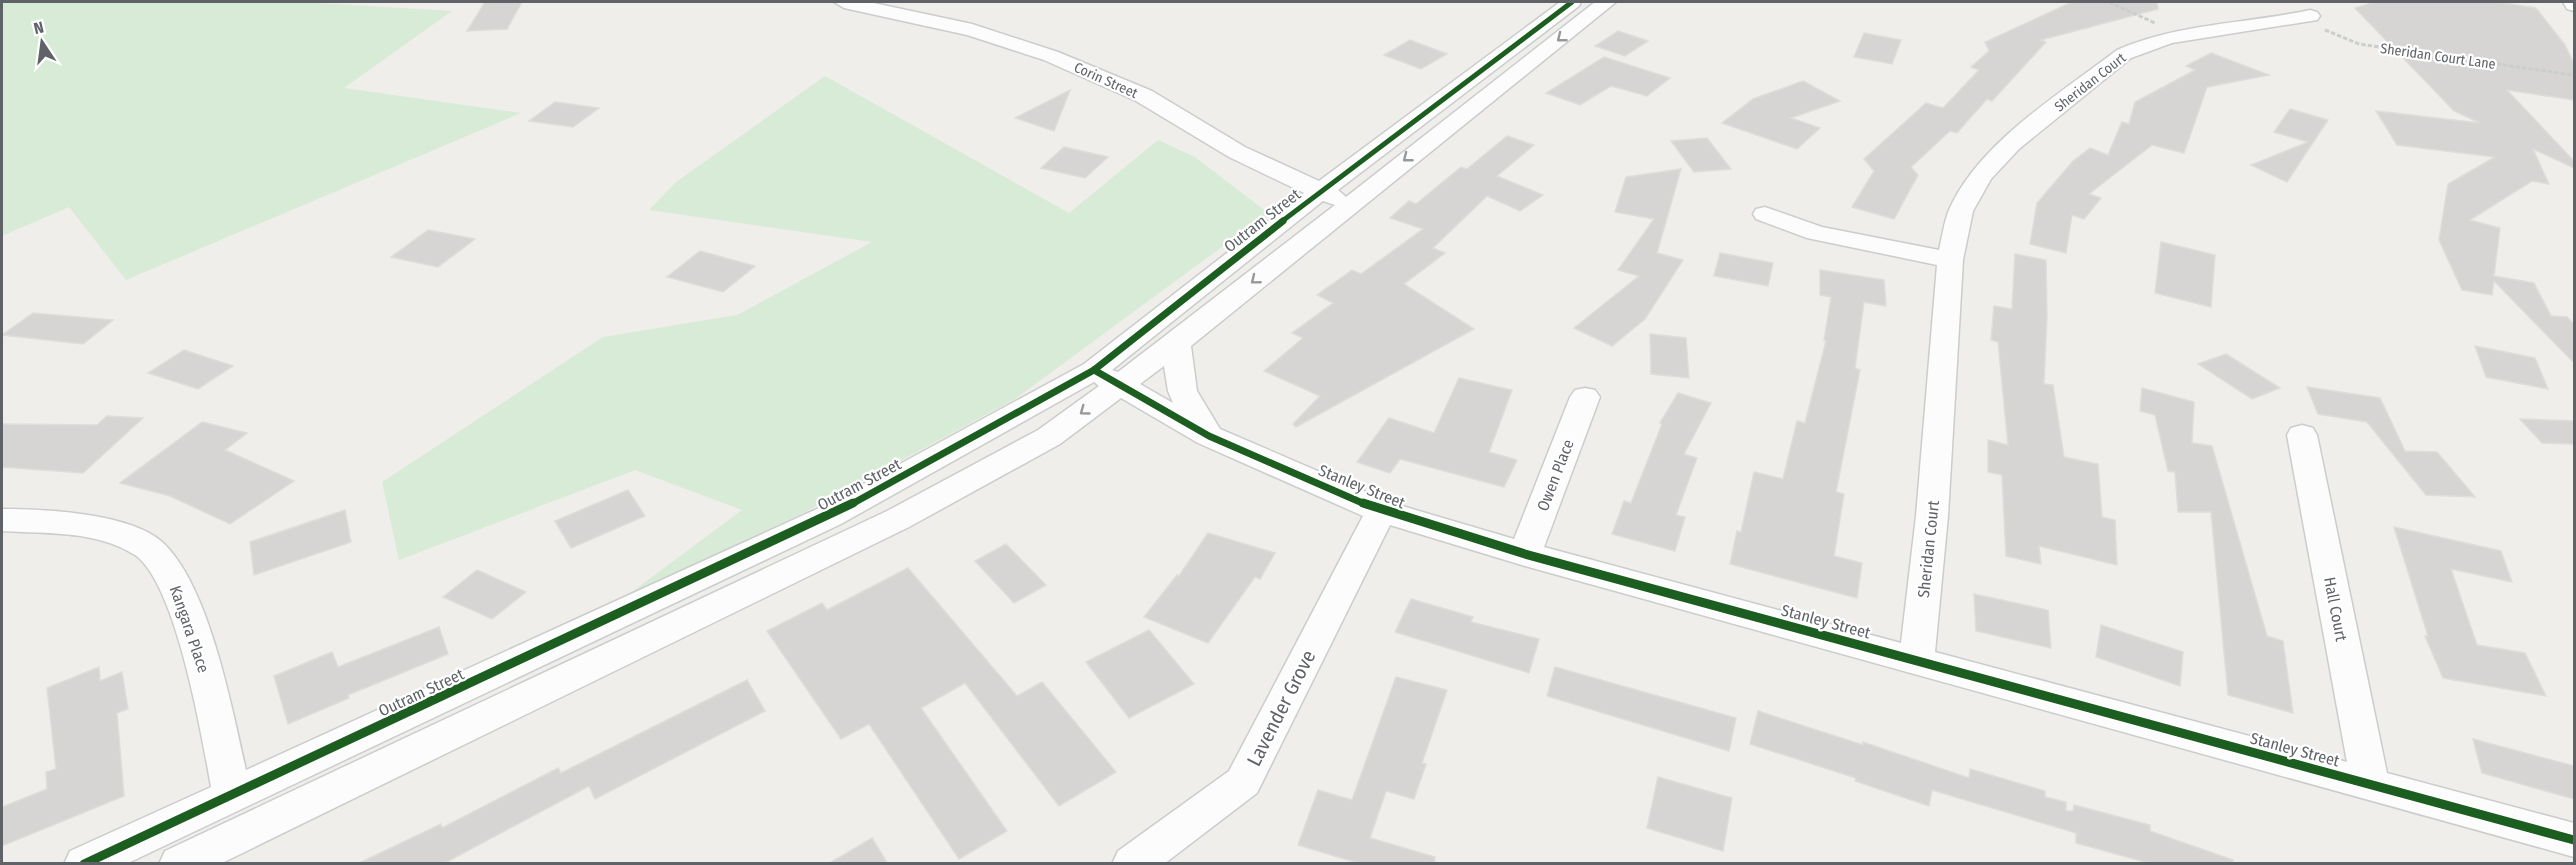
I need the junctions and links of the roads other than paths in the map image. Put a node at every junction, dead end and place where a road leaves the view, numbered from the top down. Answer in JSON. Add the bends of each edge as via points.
{"nodes":[{"id":1,"x":844,"y":2,"type":"edge"},
{"id":2,"x":1572,"y":2,"type":"edge"},
{"id":3,"x":1607,"y":2,"type":"edge"},
{"id":4,"x":2310,"y":16,"type":"road end"},
{"id":5,"x":1321,"y":191,"type":"junction"},
{"id":6,"x":1349,"y":204,"type":"junction"},
{"id":7,"x":1765,"y":214,"type":"dead end"},
{"id":8,"x":1950,"y":260,"type":"junction"},
{"id":9,"x":1177,"y":343,"type":"junction"},
{"id":10,"x":1106,"y":378,"type":"junction"},
{"id":11,"x":1585,"y":396,"type":"dead end"},
{"id":12,"x":2302,"y":435,"type":"dead end"},
{"id":13,"x":1209,"y":436,"type":"junction"},
{"id":14,"x":1382,"y":511,"type":"junction"},
{"id":15,"x":2,"y":520,"type":"edge"},
{"id":16,"x":1525,"y":554,"type":"junction"},
{"id":17,"x":1917,"y":659,"type":"junction"},
{"id":18,"x":2370,"y":783,"type":"junction"},
{"id":19,"x":232,"y":795,"type":"junction"},
{"id":20,"x":2574,"y":840,"type":"edge"},
{"id":21,"x":1157,"y":857,"type":"edge"},
{"id":22,"x":84,"y":864,"type":"edge"},
{"id":23,"x":179,"y":864,"type":"edge"}],
"edges":[{"from":1,"to":5,"type":"street","name":"Corin Street","via":[[972,30],[1051,56],[1144,96],[1237,152]]},
{"from":2,"to":5,"type":"street","name":"Outram Street"},
{"from":3,"to":6,"type":"street","name":"Outram Street","one_way":true},
{"from":4,"to":8,"type":"street","name":"Sheridan Court","via":[[2276,25],[2180,35],[2145,43],[2124,54],[2011,144],[1981,176],[1961,211]]},
{"from":5,"to":6,"type":"street","name":"Corin Street"},
{"from":5,"to":10,"type":"street","name":"Outram Street"},
{"from":6,"to":9,"type":"street","name":"Outram Street","one_way":true},
{"from":7,"to":8,"type":"street","via":[[1816,232]]},
{"from":8,"to":17,"type":"street","name":"Sheridan Court","via":[[1932,516]]},
{"from":9,"to":10,"type":"street","name":"Outram Street"},
{"from":9,"to":13,"type":"street","via":[[1182,397]]},
{"from":10,"to":13,"type":"street","name":"Stanley Street"},
{"from":10,"to":19,"type":"street","name":"Outram Street","via":[[830,516]]},
{"from":10,"to":23,"type":"street","name":"Outram Street","one_way":true,"via":[[1049,437],[898,519]]},
{"from":11,"to":16,"type":"street","name":"Owen Place"},
{"from":12,"to":18,"type":"street","name":"Hall Court"},
{"from":13,"to":14,"type":"street","name":"Stanley Street"},
{"from":14,"to":16,"type":"street","name":"Stanley Street"},
{"from":14,"to":21,"type":"street","name":"Lavender Grove","via":[[1243,782]]},
{"from":15,"to":19,"type":"street","name":"Kangara Place","via":[[71,523],[114,533],[149,548],[172,578],[187,621],[209,687]]},
{"from":16,"to":17,"type":"street","name":"Stanley Street"},
{"from":17,"to":18,"type":"street","name":"Stanley Street"},
{"from":18,"to":20,"type":"street","name":"Stanley Street"},
{"from":19,"to":22,"type":"street","name":"Outram Street"}]}
